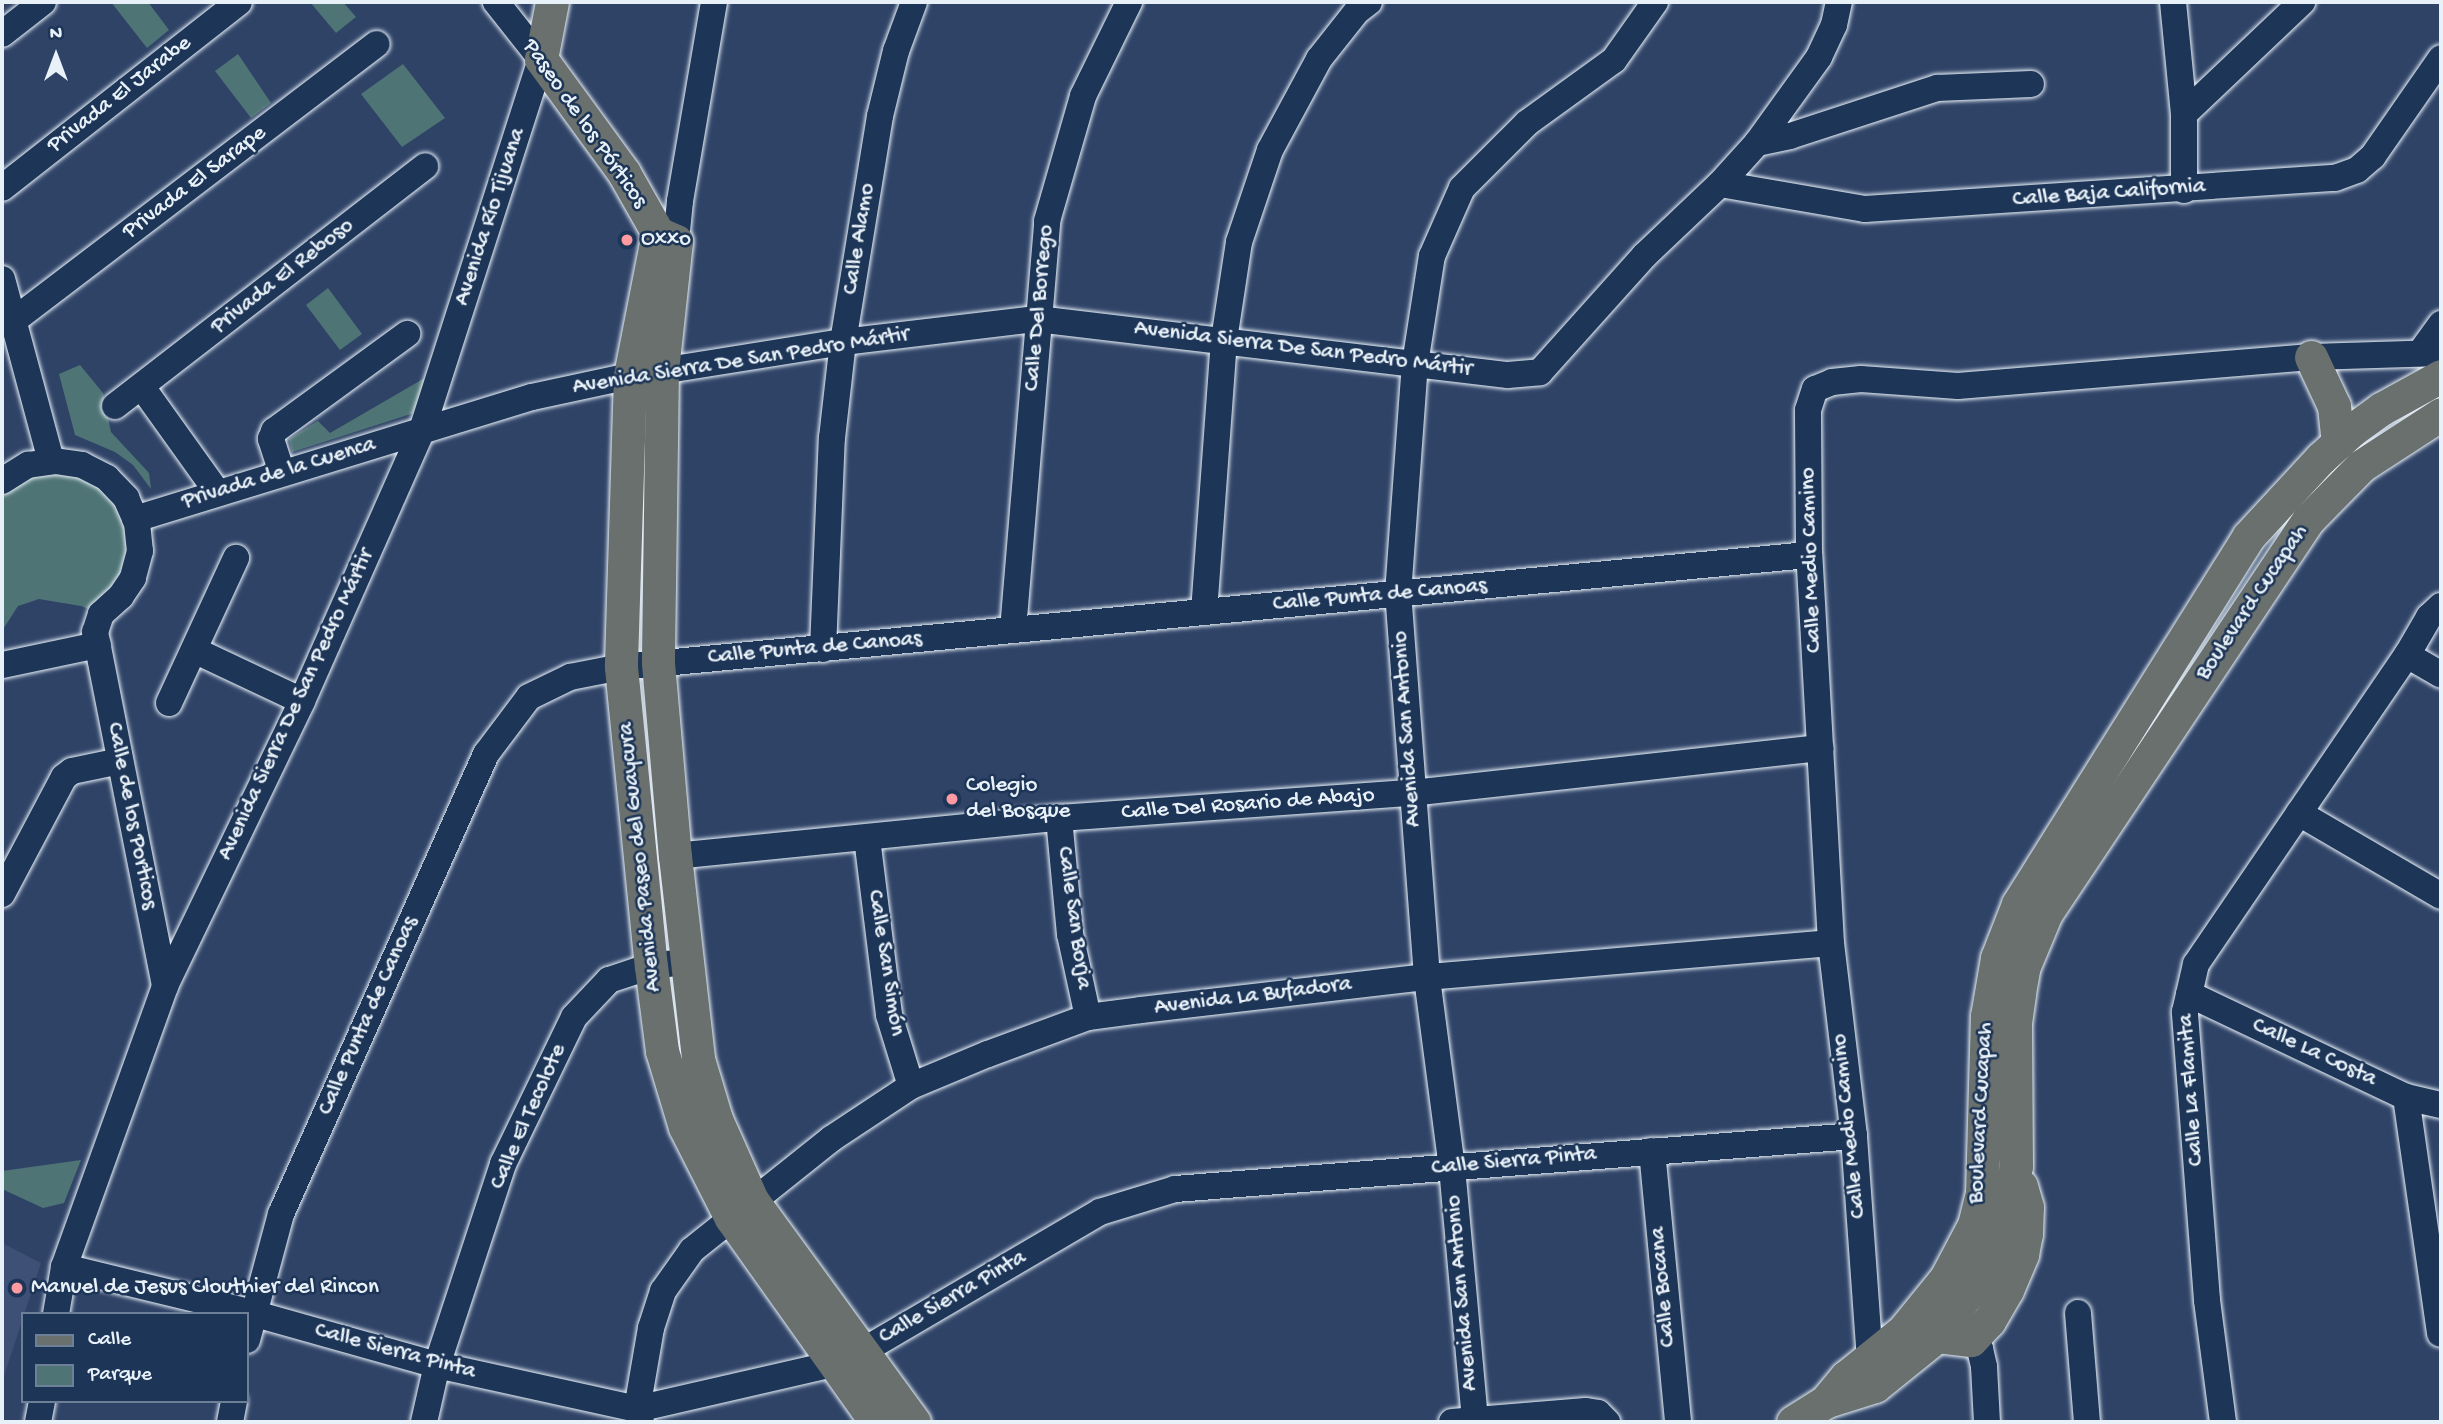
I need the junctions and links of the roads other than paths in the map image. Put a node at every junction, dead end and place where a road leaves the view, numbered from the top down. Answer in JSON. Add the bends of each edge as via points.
{"nodes":[{"id":1,"x":43,"y":2,"type":"edge"},
{"id":2,"x":239,"y":2,"type":"edge"},
{"id":3,"x":496,"y":2,"type":"edge"},
{"id":4,"x":552,"y":2,"type":"edge"},
{"id":5,"x":714,"y":2,"type":"edge"},
{"id":6,"x":914,"y":2,"type":"edge"},
{"id":7,"x":1129,"y":2,"type":"edge"},
{"id":8,"x":1369,"y":2,"type":"edge"},
{"id":9,"x":1655,"y":2,"type":"edge"},
{"id":10,"x":1839,"y":2,"type":"edge"},
{"id":11,"x":2173,"y":2,"type":"edge"},
{"id":12,"x":2302,"y":2,"type":"edge"},
{"id":13,"x":2,"y":34,"type":"edge"},
{"id":14,"x":377,"y":44,"type":"dead end"},
{"id":15,"x":2441,"y":58,"type":"edge"},
{"id":16,"x":541,"y":60,"type":"junction"},
{"id":17,"x":2031,"y":83,"type":"dead end"},
{"id":18,"x":2184,"y":114,"type":"junction"},
{"id":19,"x":1757,"y":143,"type":"junction"},
{"id":20,"x":425,"y":166,"type":"dead end"},
{"id":21,"x":1720,"y":184,"type":"junction"},
{"id":22,"x":2,"y":188,"type":"edge"},
{"id":23,"x":2184,"y":190,"type":"junction"},
{"id":24,"x":667,"y":237,"type":"junction"},
{"id":25,"x":2,"y":279,"type":"edge"},
{"id":26,"x":1037,"y":319,"type":"junction"},
{"id":27,"x":13,"y":321,"type":"junction"},
{"id":28,"x":2441,"y":324,"type":"edge"},
{"id":29,"x":407,"y":334,"type":"dead end"},
{"id":30,"x":1224,"y":340,"type":"junction"},
{"id":31,"x":843,"y":342,"type":"junction"},
{"id":32,"x":2311,"y":357,"type":"junction"},
{"id":33,"x":2434,"y":361,"type":"edge"},
{"id":34,"x":1415,"y":364,"type":"junction"},
{"id":35,"x":646,"y":373,"type":"junction"},
{"id":36,"x":142,"y":387,"type":"junction"},
{"id":37,"x":115,"y":407,"type":"dead end"},
{"id":38,"x":2441,"y":414,"type":"edge"},
{"id":39,"x":422,"y":430,"type":"junction"},
{"id":40,"x":2338,"y":443,"type":"junction"},
{"id":41,"x":51,"y":461,"type":"junction"},
{"id":42,"x":282,"y":473,"type":"junction"},
{"id":43,"x":2,"y":481,"type":"edge"},
{"id":44,"x":218,"y":493,"type":"junction"},
{"id":45,"x":135,"y":519,"type":"junction"},
{"id":46,"x":2248,"y":537,"type":"junction"},
{"id":47,"x":2295,"y":540,"type":"junction"},
{"id":48,"x":1808,"y":555,"type":"junction"},
{"id":49,"x":236,"y":558,"type":"dead end"},
{"id":50,"x":1398,"y":594,"type":"junction"},
{"id":51,"x":2255,"y":599,"type":"junction"},
{"id":52,"x":2441,"y":606,"type":"edge"},
{"id":53,"x":1204,"y":612,"type":"junction"},
{"id":54,"x":1013,"y":630,"type":"junction"},
{"id":55,"x":98,"y":645,"type":"junction"},
{"id":56,"x":823,"y":649,"type":"junction"},
{"id":57,"x":194,"y":650,"type":"junction"},
{"id":58,"x":2407,"y":655,"type":"junction"},
{"id":59,"x":658,"y":663,"type":"junction"},
{"id":60,"x":2,"y":665,"type":"edge"},
{"id":61,"x":621,"y":667,"type":"junction"},
{"id":62,"x":2441,"y":675,"type":"edge"},
{"id":63,"x":302,"y":701,"type":"junction"},
{"id":64,"x":169,"y":703,"type":"dead end"},
{"id":65,"x":1821,"y":748,"type":"junction"},
{"id":66,"x":120,"y":761,"type":"junction"},
{"id":67,"x":1412,"y":793,"type":"junction"},
{"id":68,"x":2299,"y":813,"type":"junction"},
{"id":69,"x":1059,"y":818,"type":"junction"},
{"id":70,"x":867,"y":838,"type":"junction"},
{"id":71,"x":675,"y":856,"type":"junction"},
{"id":72,"x":2,"y":894,"type":"edge"},
{"id":73,"x":2441,"y":896,"type":"edge"},
{"id":74,"x":1831,"y":943,"type":"junction"},
{"id":75,"x":686,"y":962,"type":"junction"},
{"id":76,"x":651,"y":966,"type":"junction"},
{"id":77,"x":1427,"y":978,"type":"junction"},
{"id":78,"x":165,"y":986,"type":"junction"},
{"id":79,"x":2189,"y":994,"type":"junction"},
{"id":80,"x":1088,"y":1017,"type":"junction"},
{"id":81,"x":911,"y":1086,"type":"junction"},
{"id":82,"x":2406,"y":1097,"type":"junction"},
{"id":83,"x":2441,"y":1105,"type":"edge"},
{"id":84,"x":1854,"y":1136,"type":"junction"},
{"id":85,"x":1652,"y":1151,"type":"junction"},
{"id":86,"x":2017,"y":1166,"type":"junction"},
{"id":87,"x":1452,"y":1168,"type":"junction"},
{"id":88,"x":741,"y":1210,"type":"junction"},
{"id":89,"x":64,"y":1267,"type":"junction"},
{"id":90,"x":56,"y":1312,"type":"edge"},
{"id":91,"x":248,"y":1312,"type":"edge"},
{"id":92,"x":248,"y":1312,"type":"edge"},
{"id":93,"x":252,"y":1313,"type":"junction"},
{"id":94,"x":2078,"y":1313,"type":"dead end"},
{"id":95,"x":2440,"y":1334,"type":"edge"},
{"id":96,"x":248,"y":1335,"type":"edge"},
{"id":97,"x":1937,"y":1336,"type":"junction"},
{"id":98,"x":1978,"y":1353,"type":"junction"},
{"id":99,"x":848,"y":1358,"type":"junction"},
{"id":100,"x":1870,"y":1360,"type":"junction"},
{"id":101,"x":437,"y":1365,"type":"junction"},
{"id":102,"x":1825,"y":1402,"type":"junction"},
{"id":103,"x":42,"y":1403,"type":"edge"},
{"id":104,"x":234,"y":1403,"type":"edge"},
{"id":105,"x":639,"y":1416,"type":"edge"},
{"id":106,"x":1464,"y":1421,"type":"edge"},
{"id":107,"x":38,"y":1422,"type":"edge"},
{"id":108,"x":230,"y":1422,"type":"edge"},
{"id":109,"x":424,"y":1422,"type":"edge"},
{"id":110,"x":876,"y":1422,"type":"edge"},
{"id":111,"x":914,"y":1422,"type":"edge"},
{"id":112,"x":1606,"y":1422,"type":"edge"},
{"id":113,"x":1678,"y":1422,"type":"edge"},
{"id":114,"x":1793,"y":1422,"type":"edge"},
{"id":115,"x":1987,"y":1422,"type":"edge"},
{"id":116,"x":2087,"y":1422,"type":"edge"},
{"id":117,"x":2223,"y":1422,"type":"edge"}],
"edges":[{"from":1,"to":13,"type":"street"},
{"from":2,"to":22,"type":"street","name":"Privada El Jarabe"},
{"from":3,"to":16,"type":"street","name":"Paseo de los Pórticos"},
{"from":4,"to":16,"type":"main road","name":"Avenida Río Tijuana"},
{"from":5,"to":24,"type":"street","via":[[680,201]]},
{"from":6,"to":31,"type":"street","name":"Calle Alamo","via":[[880,116]]},
{"from":7,"to":26,"type":"street","name":"Calle Del Borrego","via":[[1083,96],[1046,221]]},
{"from":8,"to":30,"type":"street","via":[[1319,59],[1270,150],[1239,242]]},
{"from":9,"to":34,"type":"street","name":"Avenida San Antonio","via":[[1614,60],[1527,123],[1462,188],[1432,256]]},
{"from":10,"to":19,"type":"street","name":"Avenida Sierra De San Pedro Mártir","via":[[1819,57]]},
{"from":11,"to":18,"type":"street"},
{"from":12,"to":18,"type":"street"},
{"from":14,"to":27,"type":"street","name":"Privada El Sarape"},
{"from":15,"to":23,"type":"street","name":"Calle Baja California","via":[[2372,156],[2357,170],[2334,178]]},
{"from":16,"to":24,"type":"main road","name":"Paseo de los Pórticos"},
{"from":16,"to":39,"type":"street","name":"Avenida Río Tijuana"},
{"from":17,"to":19,"type":"street","via":[[1937,88]]},
{"from":18,"to":23,"type":"street"},
{"from":19,"to":21,"type":"street","name":"Avenida Sierra De San Pedro Mártir"},
{"from":20,"to":36,"type":"street","name":"Privada El Reboso"},
{"from":21,"to":23,"type":"street","name":"Calle Baja California","via":[[1866,209]]},
{"from":21,"to":34,"type":"street","name":"Avenida Sierra De San Pedro Mártir","via":[[1644,256],[1540,372],[1508,375]]},
{"from":24,"to":35,"type":"main road","name":"Avenida Paseo del Guaycura"},
{"from":25,"to":27,"type":"street"},
{"from":26,"to":30,"type":"street","name":"Avenida Sierra De San Pedro Mártir"},
{"from":26,"to":31,"type":"street","name":"Avenida Sierra De San Pedro Mártir"},
{"from":26,"to":54,"type":"street","name":"Calle Del Borrego"},
{"from":27,"to":41,"type":"street"},
{"from":28,"to":33,"type":"street"},
{"from":29,"to":42,"type":"street","via":[[274,430],[272,445]]},
{"from":30,"to":34,"type":"street","name":"Avenida Sierra De San Pedro Mártir"},
{"from":30,"to":53,"type":"street"},
{"from":31,"to":35,"type":"street","name":"Avenida Sierra De San Pedro Mártir"},
{"from":31,"to":56,"type":"street","name":"Calle Alamo","via":[[832,438]]},
{"from":32,"to":33,"type":"street","name":"Calle Medio Camino"},
{"from":32,"to":40,"type":"main road","via":[[2334,406]]},
{"from":32,"to":48,"type":"street","name":"Calle Medio Camino","via":[[1958,386],[1861,379],[1832,382],[1815,389],[1808,411]]},
{"from":33,"to":40,"type":"main road","name":"Boulevard Cucapah"},
{"from":34,"to":50,"type":"street","name":"Avenida San Antonio"},
{"from":35,"to":39,"type":"street","name":"Avenida Sierra De San Pedro Mártir","via":[[532,397]]},
{"from":35,"to":59,"type":"main road","name":"Avenida Paseo del Guaycura"},
{"from":35,"to":61,"type":"main road","name":"Avenida Paseo del Guaycura"},
{"from":36,"to":37,"type":"street","name":"Privada El Reboso"},
{"from":36,"to":44,"type":"street"},
{"from":38,"to":47,"type":"main road","name":"Boulevard Cucapah","via":[[2361,466]]},
{"from":39,"to":42,"type":"street","name":"Privada de la Cuenca"},
{"from":39,"to":63,"type":"street","name":"Avenida Sierra De San Pedro Mártir"},
{"from":40,"to":46,"type":"main road","name":"Boulevard Cucapah"},
{"from":41,"to":43,"type":"street","via":[[28,465]]},
{"from":41,"to":45,"type":"street","via":[[82,465],[107,478],[126,498]]},
{"from":42,"to":44,"type":"street","name":"Privada de la Cuenca"},
{"from":44,"to":45,"type":"street","name":"Privada de la Cuenca"},
{"from":45,"to":55,"type":"street","via":[[140,551],[133,578],[96,623]]},
{"from":46,"to":47,"type":"main road"},
{"from":46,"to":51,"type":"main road"},
{"from":46,"to":100,"type":"main road","name":"Boulevard Cucapah","via":[[2006,929],[1987,1016],[1982,1193],[1974,1225],[1946,1278],[1924,1307]]},
{"from":47,"to":51,"type":"main road","name":"Boulevard Cucapah"},
{"from":48,"to":50,"type":"street","name":"Calle Punta de Canoas"},
{"from":48,"to":65,"type":"street","name":"Calle Medio Camino"},
{"from":49,"to":57,"type":"street"},
{"from":50,"to":53,"type":"street","name":"Calle Punta de Canoas"},
{"from":50,"to":67,"type":"street","name":"Avenida San Antonio"},
{"from":51,"to":86,"type":"main road","name":"Boulevard Cucapah","via":[[2046,913],[2033,941],[2015,1023]]},
{"from":52,"to":58,"type":"street","name":"Calle La Flamita","via":[[2429,617]]},
{"from":53,"to":54,"type":"street","name":"Calle Punta de Canoas"},
{"from":54,"to":56,"type":"street","name":"Calle Punta de Canoas"},
{"from":55,"to":60,"type":"street"},
{"from":55,"to":66,"type":"street","name":"Calle de los Porticos"},
{"from":56,"to":59,"type":"street","name":"Calle Punta de Canoas"},
{"from":57,"to":63,"type":"street"},
{"from":57,"to":64,"type":"street"},
{"from":58,"to":62,"type":"street"},
{"from":58,"to":68,"type":"street","name":"Calle La Flamita"},
{"from":59,"to":61,"type":"street","name":"Calle Punta de Canoas"},
{"from":59,"to":71,"type":"main road","name":"Avenida Paseo del Guaycura"},
{"from":61,"to":76,"type":"main road","name":"Avenida Paseo del Guaycura"},
{"from":61,"to":93,"type":"street","name":"Calle Punta de Canoas","via":[[570,677],[529,697],[486,754],[281,1214]]},
{"from":63,"to":78,"type":"street","name":"Avenida Sierra De San Pedro Mártir"},
{"from":65,"to":67,"type":"street","name":"Calle Del Rosario de Abajo"},
{"from":65,"to":74,"type":"street","name":"Calle Medio Camino"},
{"from":66,"to":72,"type":"street","via":[[64,776]]},
{"from":66,"to":78,"type":"street","name":"Calle de los Porticos"},
{"from":67,"to":69,"type":"street","name":"Calle Del Rosario de Abajo"},
{"from":67,"to":77,"type":"street","name":"Avenida San Antonio"},
{"from":68,"to":73,"type":"street"},
{"from":68,"to":79,"type":"street","name":"Calle La Flamita","via":[[2196,964]]},
{"from":69,"to":70,"type":"street","name":"Calle Del Rosario de Abajo"},
{"from":69,"to":80,"type":"street","name":"Calle San Borja","via":[[1070,934]]},
{"from":70,"to":71,"type":"street","name":"Calle Del Rosario de Abajo"},
{"from":70,"to":81,"type":"street","name":"Calle San Simón","via":[[889,1015]]},
{"from":71,"to":75,"type":"main road","name":"Avenida Paseo del Guaycura"},
{"from":74,"to":77,"type":"street","name":"Avenida La Bufadora"},
{"from":74,"to":84,"type":"street","name":"Calle Medio Camino"},
{"from":75,"to":76,"type":"street","name":"Calle El Tecolote"},
{"from":75,"to":88,"type":"main road","name":"Avenida Paseo del Guaycura","via":[[698,1059]]},
{"from":76,"to":88,"type":"main road","name":"Avenida Paseo del Guaycura","via":[[662,1051],[685,1127]]},
{"from":76,"to":101,"type":"street","name":"Calle El Tecolote","via":[[610,980],[574,1017],[503,1164]]},
{"from":77,"to":80,"type":"street","name":"Avenida La Bufadora"},
{"from":77,"to":87,"type":"street","name":"Avenida San Antonio"},
{"from":78,"to":89,"type":"street","name":"Avenida Sierra De San Pedro Mártir"},
{"from":79,"to":82,"type":"street","name":"Calle La Costa"},
{"from":79,"to":117,"type":"street","name":"Calle La Flamita","via":[[2185,1012],[2206,1287]]},
{"from":80,"to":81,"type":"street","name":"Avenida La Bufadora"},
{"from":81,"to":88,"type":"street","name":"Avenida La Bufadora","via":[[831,1139]]},
{"from":82,"to":83,"type":"street","name":"Calle La Costa"},
{"from":82,"to":95,"type":"street"},
{"from":84,"to":85,"type":"street","name":"Calle Sierra Pinta"},
{"from":84,"to":100,"type":"street","name":"Calle Medio Camino"},
{"from":85,"to":87,"type":"street","name":"Calle Sierra Pinta"},
{"from":85,"to":113,"type":"street","name":"Calle Bocana"},
{"from":86,"to":97,"type":"main road","name":"Boulevard Cucapah","via":[[2010,1203],[1984,1271]]},
{"from":86,"to":98,"type":"main road","via":[[2027,1207],[2022,1254]]},
{"from":87,"to":99,"type":"street","name":"Calle Sierra Pinta","via":[[1175,1189],[1100,1212]]},
{"from":87,"to":106,"type":"street","name":"Avenida San Antonio"},
{"from":88,"to":99,"type":"main road","name":"Avenida Paseo del Guaycura"},
{"from":88,"to":105,"type":"street","name":"Avenida La Bufadora","via":[[692,1250],[663,1291],[650,1328]]},
{"from":89,"to":90,"type":"street","name":"Avenida Sierra De San Pedro Mártir"},
{"from":89,"to":91,"type":"street","name":"Calle Sierra Pinta"},
{"from":92,"to":93,"type":"street","name":"Calle Sierra Pinta"},
{"from":93,"to":96,"type":"street","name":"Calle Punta de Canoas"},
{"from":93,"to":101,"type":"street","name":"Calle Sierra Pinta"},
{"from":94,"to":116,"type":"street"},
{"from":97,"to":98,"type":"main road"},
{"from":97,"to":102,"type":"main road","name":"Boulevard Cucapah","via":[[1875,1386]]},
{"from":98,"to":115,"type":"street"},
{"from":99,"to":105,"type":"street","name":"Calle Sierra Pinta"},
{"from":99,"to":110,"type":"main road","name":"Avenida Paseo del Guaycura"},
{"from":99,"to":111,"type":"main road","name":"Avenida Paseo del Guaycura"},
{"from":100,"to":102,"type":"main road","name":"Boulevard Cucapah","via":[[1846,1377]]},
{"from":101,"to":105,"type":"street","name":"Calle Sierra Pinta"},
{"from":101,"to":109,"type":"street","name":"Calle El Tecolote"},
{"from":102,"to":114,"type":"main road"},
{"from":103,"to":107,"type":"street"},
{"from":104,"to":108,"type":"street"},
{"from":106,"to":112,"type":"street","via":[[1586,1411],[1598,1413]]}]}
